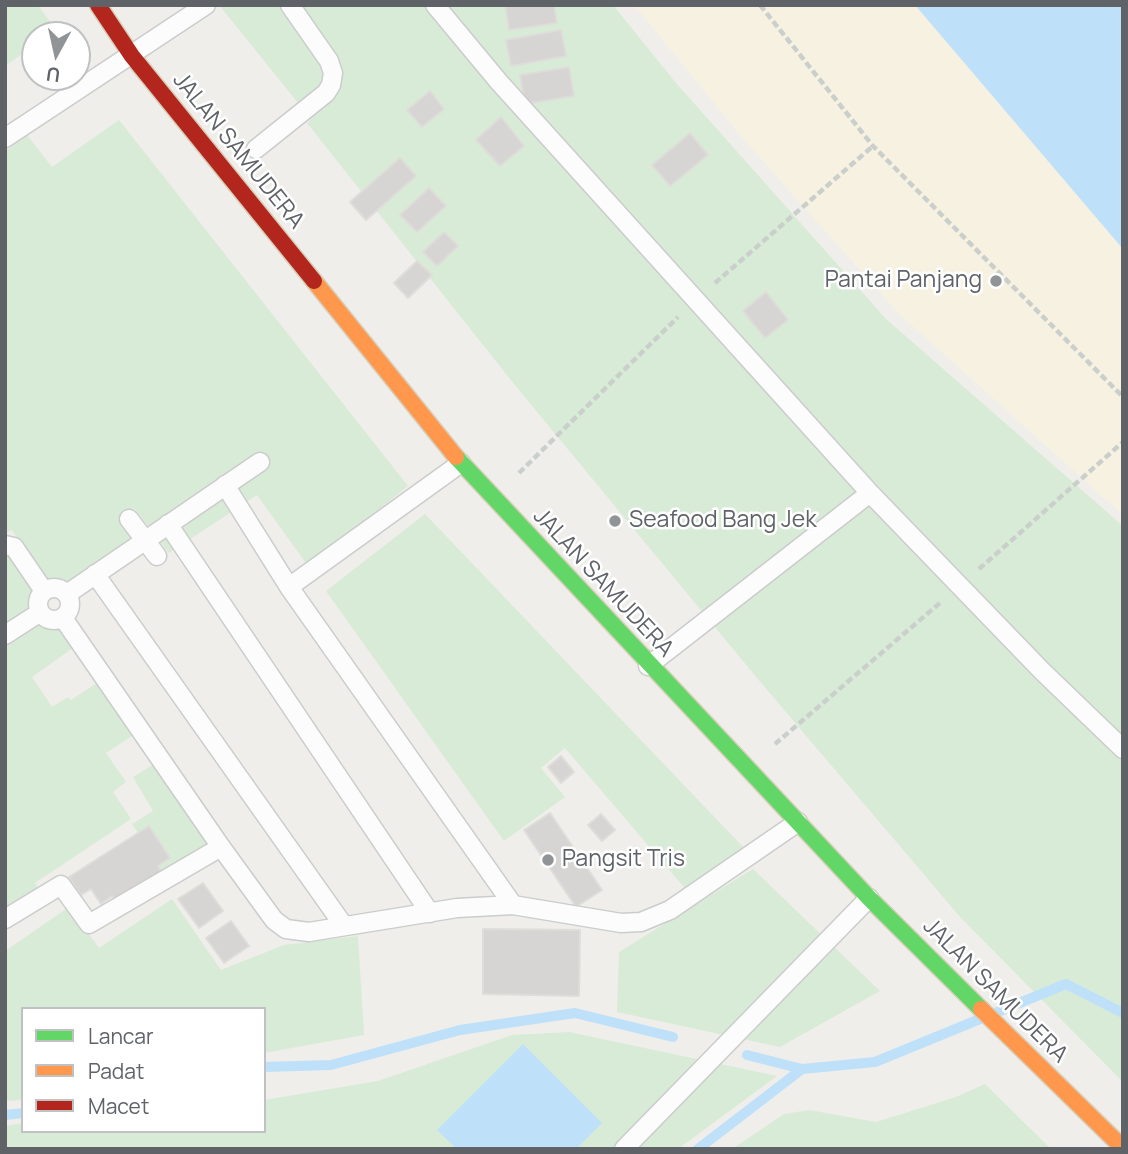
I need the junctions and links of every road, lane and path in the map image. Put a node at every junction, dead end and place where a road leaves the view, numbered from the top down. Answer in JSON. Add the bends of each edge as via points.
{"nodes":[{"id":1,"x":98,"y":5,"type":"edge"},
{"id":2,"x":206,"y":5,"type":"edge"},
{"id":3,"x":290,"y":5,"type":"edge"},
{"id":4,"x":435,"y":5,"type":"edge"},
{"id":5,"x":760,"y":5,"type":"edge"},
{"id":6,"x":132,"y":56,"type":"junction"},
{"id":7,"x":5,"y":138,"type":"edge"},
{"id":8,"x":256,"y":149,"type":"dead end"},
{"id":9,"x":1123,"y":397,"type":"edge"},
{"id":10,"x":1123,"y":442,"type":"edge"},
{"id":11,"x":260,"y":462,"type":"dead end"},
{"id":12,"x":461,"y":463,"type":"junction"},
{"id":13,"x":226,"y":485,"type":"junction"},
{"id":14,"x":870,"y":493,"type":"junction"},
{"id":15,"x":129,"y":519,"type":"dead end"},
{"id":16,"x":168,"y":524,"type":"junction"},
{"id":17,"x":146,"y":540,"type":"junction"},
{"id":18,"x":5,"y":545,"type":"edge"},
{"id":19,"x":157,"y":556,"type":"dead end"},
{"id":20,"x":95,"y":574,"type":"junction"},
{"id":21,"x":959,"y":586,"type":"junction"},
{"id":22,"x":289,"y":587,"type":"junction"},
{"id":23,"x":44,"y":591,"type":"junction"},
{"id":24,"x":67,"y":594,"type":"junction"},
{"id":25,"x":39,"y":613,"type":"junction"},
{"id":26,"x":63,"y":618,"type":"junction"},
{"id":27,"x":5,"y":635,"type":"edge"},
{"id":28,"x":648,"y":666,"type":"junction"},
{"id":29,"x":1123,"y":749,"type":"edge"},
{"id":30,"x":747,"y":768,"type":"junction"},
{"id":31,"x":798,"y":822,"type":"junction"},
{"id":32,"x":221,"y":847,"type":"junction"},
{"id":33,"x":869,"y":898,"type":"junction"},
{"id":34,"x":513,"y":905,"type":"junction"},
{"id":35,"x":429,"y":913,"type":"junction"},
{"id":36,"x":5,"y":919,"type":"edge"},
{"id":37,"x":344,"y":926,"type":"junction"},
{"id":38,"x":1123,"y":1148,"type":"edge"},
{"id":39,"x":624,"y":1149,"type":"edge"}],
"edges":[{"from":1,"to":6,"type":"main road","name":"JALAN SAMUDERA"},
{"from":2,"to":6,"type":"lane"},
{"from":3,"to":8,"type":"lane","via":[[329,61],[331,85]]},
{"from":4,"to":14,"type":"lane"},
{"from":5,"to":9,"type":"path","via":[[873,146]]},
{"from":6,"to":7,"type":"lane"},
{"from":6,"to":12,"type":"main road","name":"JALAN SAMUDERA"},
{"from":10,"to":21,"type":"path"},
{"from":11,"to":13,"type":"lane"},
{"from":12,"to":22,"type":"lane"},
{"from":12,"to":28,"type":"main road","name":"JALAN SAMUDERA"},
{"from":13,"to":16,"type":"lane"},
{"from":13,"to":22,"type":"lane"},
{"from":14,"to":21,"type":"lane"},
{"from":14,"to":28,"type":"lane"},
{"from":15,"to":17,"type":"lane"},
{"from":16,"to":17,"type":"lane"},
{"from":16,"to":35,"type":"lane"},
{"from":17,"to":19,"type":"lane"},
{"from":17,"to":20,"type":"lane"},
{"from":18,"to":23,"type":"lane","via":[[14,547]]},
{"from":20,"to":24,"type":"lane"},
{"from":20,"to":37,"type":"lane"},
{"from":21,"to":29,"type":"lane"},
{"from":21,"to":30,"type":"path"},
{"from":22,"to":34,"type":"lane"},
{"from":23,"to":24,"type":"lane","via":[[60,589]]},
{"from":23,"to":25,"type":"lane","via":[[39,596]]},
{"from":24,"to":26,"type":"lane","via":[[71,602]]},
{"from":25,"to":26,"type":"lane","via":[[46,619]]},
{"from":25,"to":27,"type":"lane"},
{"from":26,"to":32,"type":"lane"},
{"from":28,"to":30,"type":"main road","name":"JALAN SAMUDERA"},
{"from":30,"to":31,"type":"main road","name":"JALAN SAMUDERA"},
{"from":31,"to":33,"type":"main road","name":"JALAN SAMUDERA"},
{"from":31,"to":34,"type":"lane","via":[[670,910],[640,922],[621,923]]},
{"from":32,"to":36,"type":"lane","via":[[89,924],[61,885]]},
{"from":32,"to":37,"type":"lane","via":[[274,920],[286,929],[309,932]]},
{"from":33,"to":38,"type":"main road","name":"JALAN SAMUDERA"},
{"from":33,"to":39,"type":"lane"},
{"from":34,"to":35,"type":"lane"},
{"from":35,"to":37,"type":"lane"}]}
